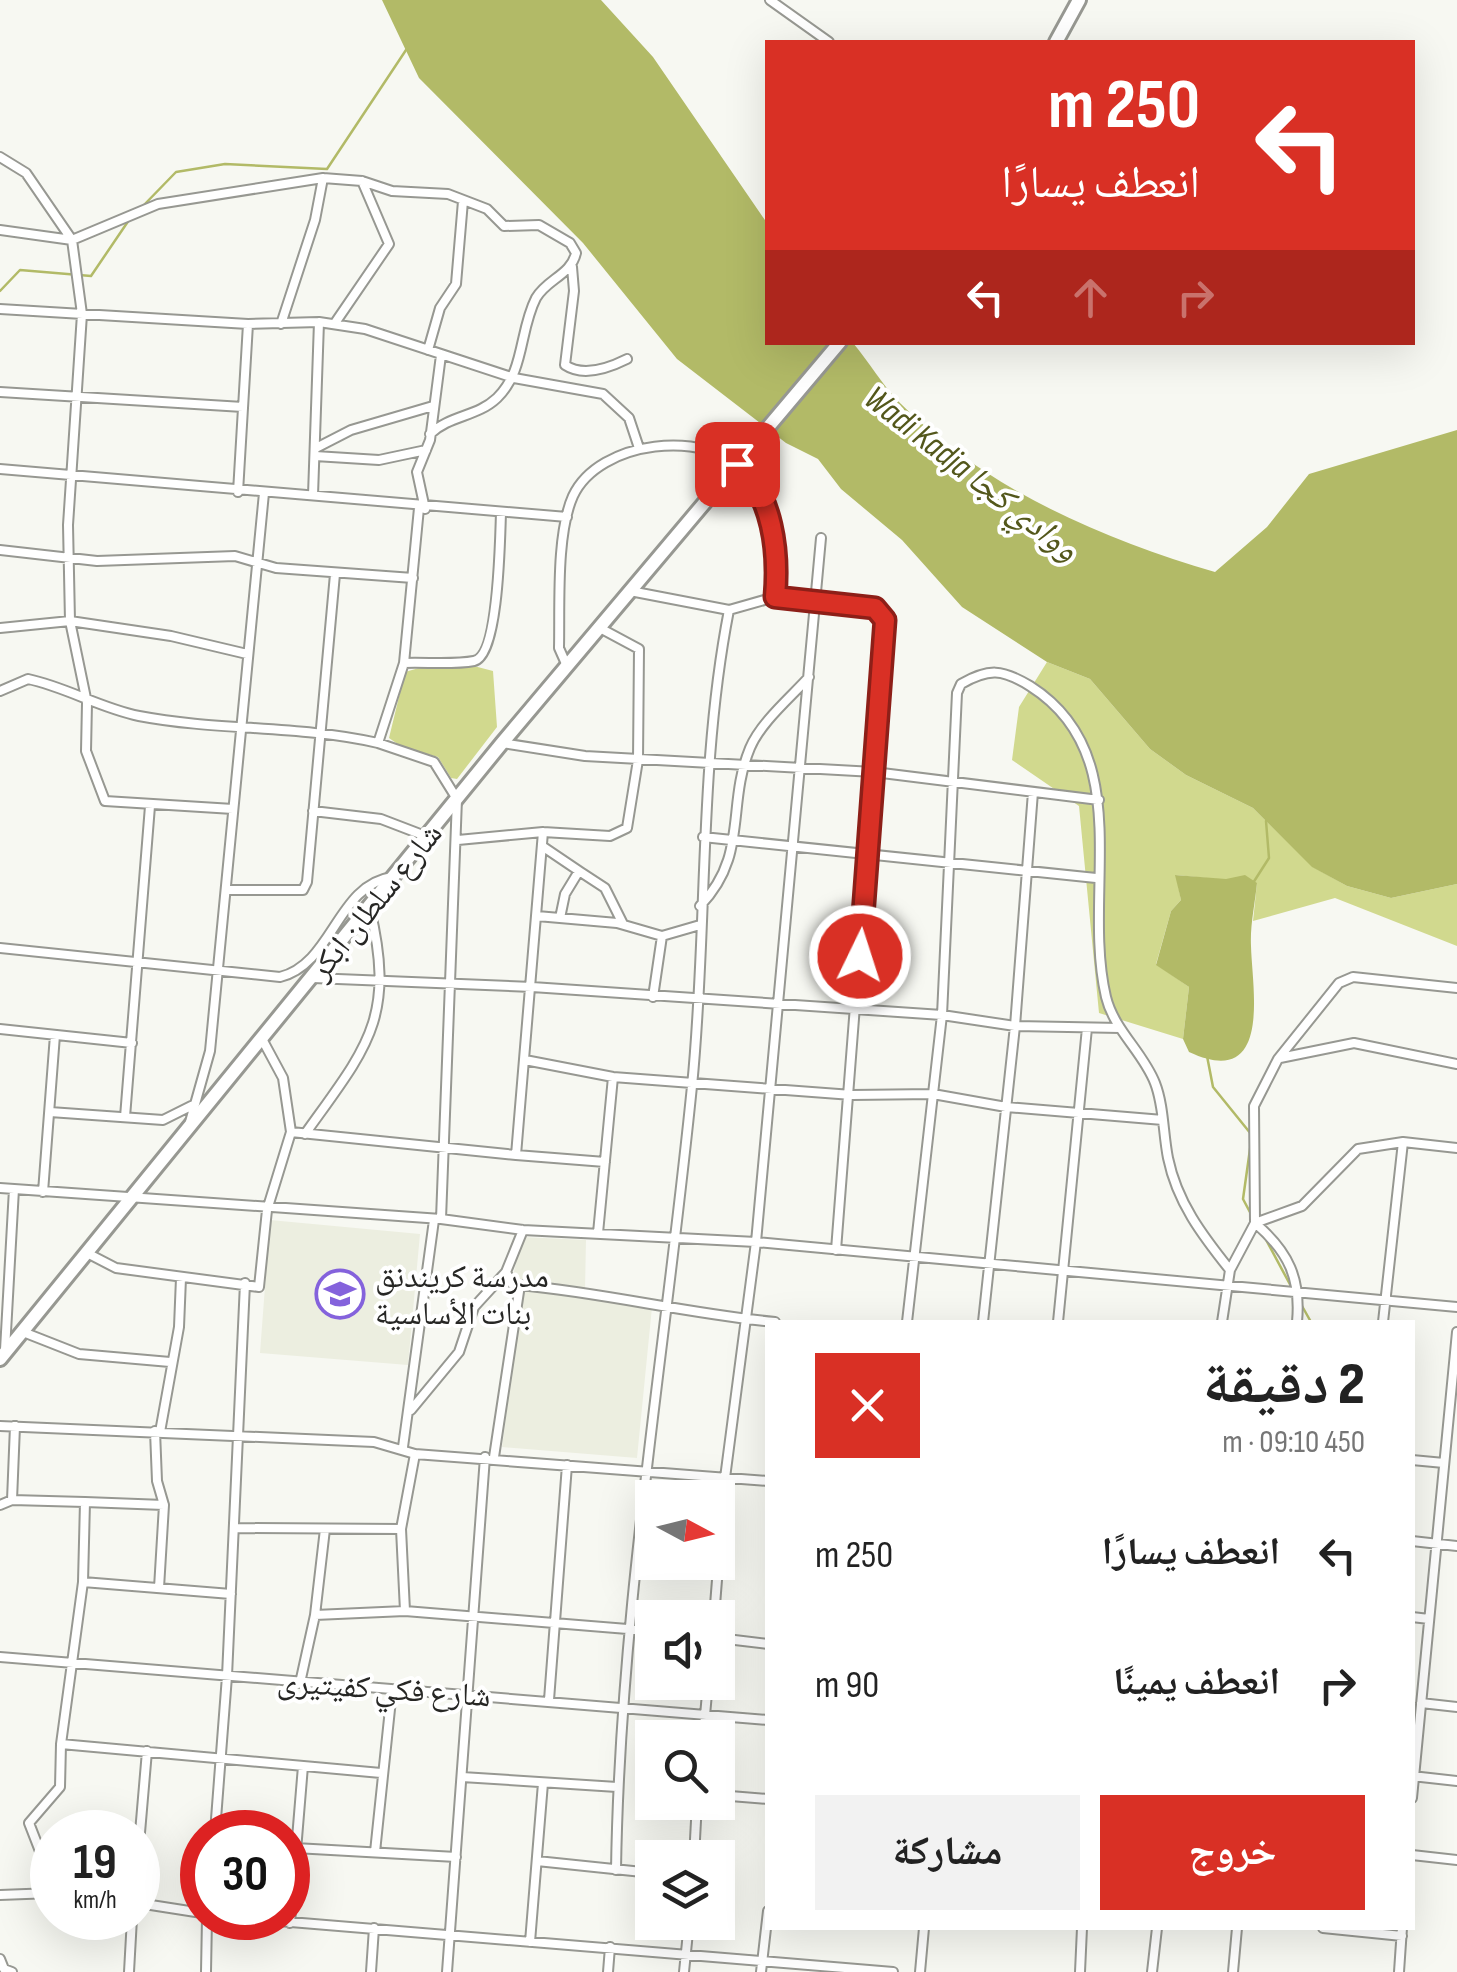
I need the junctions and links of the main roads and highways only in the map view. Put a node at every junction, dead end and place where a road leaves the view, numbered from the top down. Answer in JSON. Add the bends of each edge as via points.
{"nodes":[{"id":1,"x":1079,"y":0,"type":"edge"},
{"id":2,"x":1057,"y":40,"type":"edge"},
{"id":3,"x":837,"y":345,"type":"edge"},
{"id":4,"x":3,"y":1349,"type":"edge"}],
"edges":[{"from":1,"to":2,"type":"highway"},
{"from":3,"to":4,"type":"highway","name":"شارع سلطان ابكر"}]}
